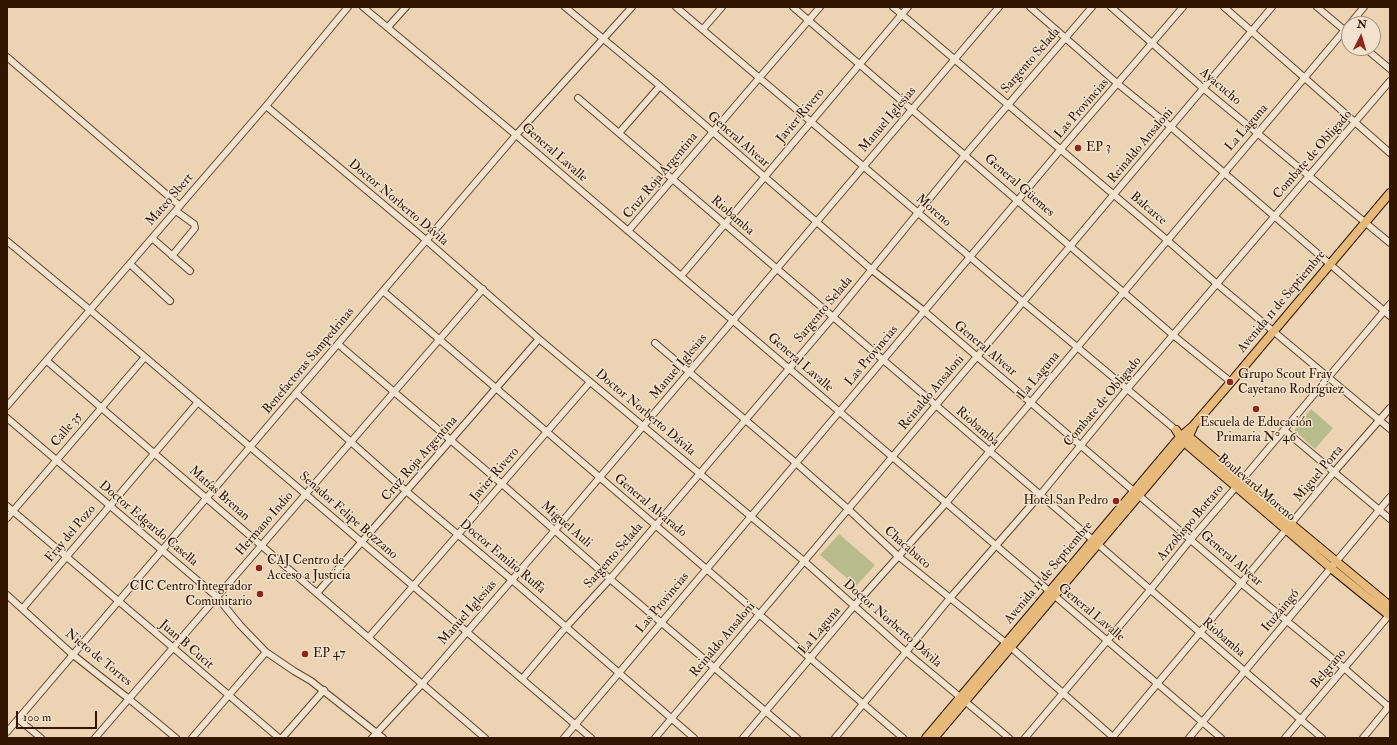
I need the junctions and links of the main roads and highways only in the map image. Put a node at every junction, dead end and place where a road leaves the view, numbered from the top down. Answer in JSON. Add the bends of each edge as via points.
{"nodes":[{"id":1,"x":1390,"y":192,"type":"edge"},
{"id":2,"x":1183,"y":436,"type":"junction"},
{"id":3,"x":1334,"y":565,"type":"junction"},
{"id":4,"x":1390,"y":606,"type":"edge"},
{"id":5,"x":1390,"y":615,"type":"edge"},
{"id":6,"x":963,"y":699,"type":"junction"},
{"id":7,"x":926,"y":738,"type":"edge"},
{"id":8,"x":934,"y":738,"type":"edge"}],
"edges":[{"from":1,"to":2,"type":"main road","name":"Avenida 11 de Septiembre"},
{"from":2,"to":3,"type":"main road","name":"Boulevard Moreno"},
{"from":2,"to":6,"type":"main road","name":"Avenida 11 de Septiembre"},
{"from":3,"to":4,"type":"main road","name":"Boulevard Moreno"},
{"from":3,"to":5,"type":"main road","name":"Boulevard Moreno"},
{"from":6,"to":7,"type":"main road","name":"Avenida 11 de Septiembre"},
{"from":6,"to":8,"type":"main road","name":"Avenida 11 de Septiembre"}]}
